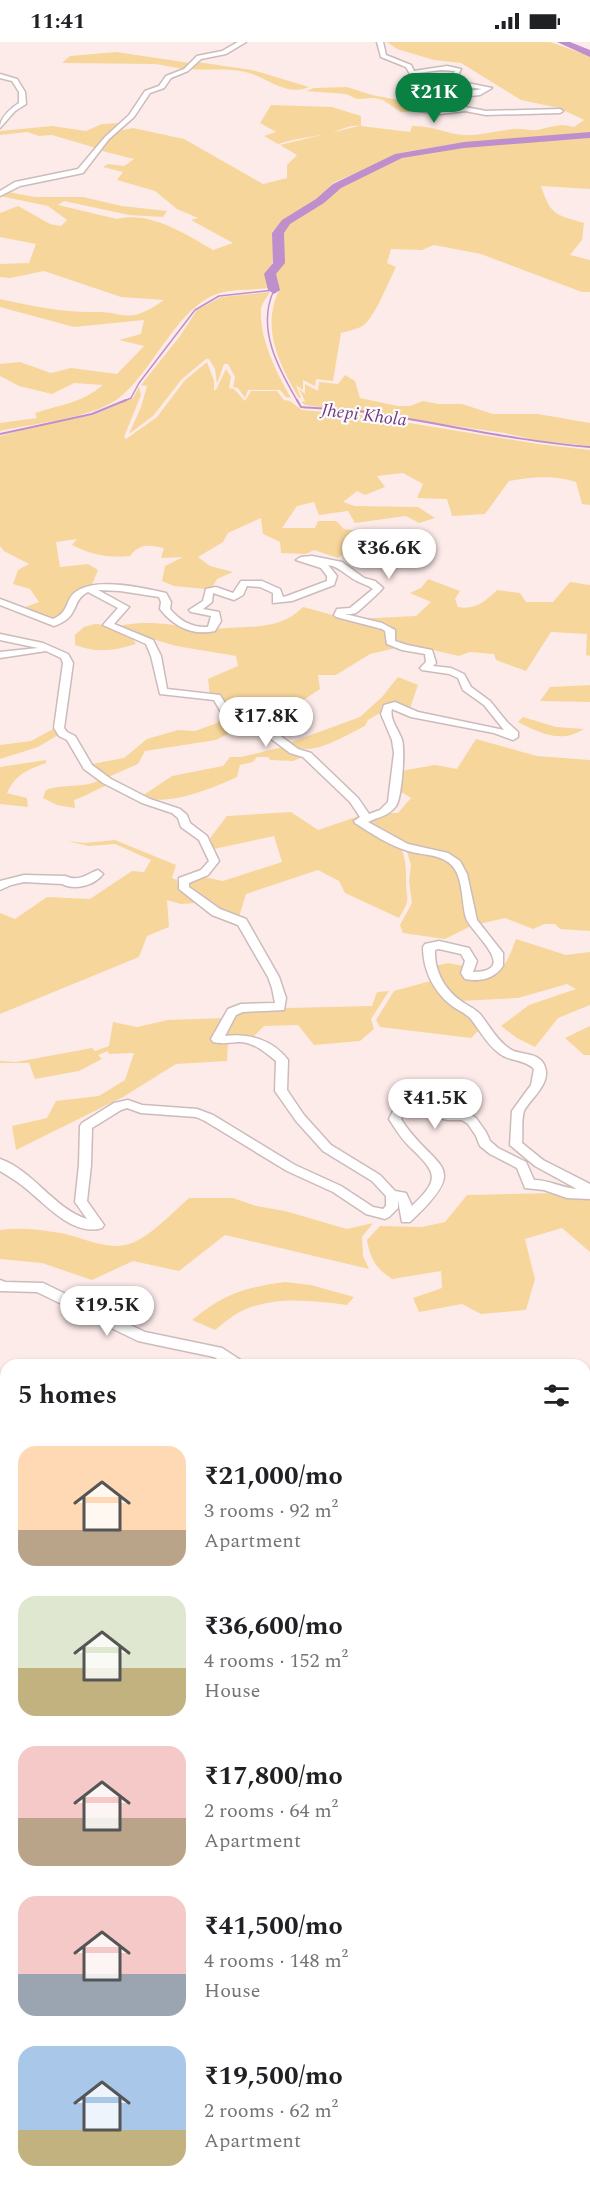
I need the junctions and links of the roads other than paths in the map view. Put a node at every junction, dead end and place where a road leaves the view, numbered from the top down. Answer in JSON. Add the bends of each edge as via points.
{"nodes":[{"id":1,"x":243,"y":42,"type":"edge"},
{"id":2,"x":380,"y":42,"type":"edge"},
{"id":3,"x":0,"y":76,"type":"edge"},
{"id":4,"x":560,"y":111,"type":"dead end"},
{"id":5,"x":0,"y":126,"type":"edge"},
{"id":6,"x":0,"y":194,"type":"edge"},
{"id":7,"x":88,"y":590,"type":"junction"},
{"id":8,"x":0,"y":602,"type":"edge"},
{"id":9,"x":0,"y":637,"type":"edge"},
{"id":10,"x":55,"y":650,"type":"junction"},
{"id":11,"x":0,"y":655,"type":"edge"},
{"id":12,"x":367,"y":819,"type":"junction"},
{"id":13,"x":98,"y":874,"type":"dead end"},
{"id":14,"x":0,"y":886,"type":"edge"},
{"id":15,"x":0,"y":1164,"type":"edge"},
{"id":16,"x":590,"y":1190,"type":"edge"},
{"id":17,"x":590,"y":1194,"type":"edge"},
{"id":18,"x":392,"y":1195,"type":"junction"},
{"id":19,"x":0,"y":1285,"type":"edge"},
{"id":20,"x":228,"y":1359,"type":"edge"}],
"edges":[{"from":1,"to":6,"type":"street","via":[[224,53],[199,57],[186,70],[168,77],[162,87],[147,92],[132,116],[80,171],[18,184]]},
{"from":2,"to":4,"type":"street","via":[[383,56],[409,66],[412,73],[447,66],[459,70],[453,80],[427,88],[489,88],[480,93],[441,97],[420,110]]},
{"from":3,"to":5,"type":"street","via":[[15,80],[23,104]]},
{"from":7,"to":8,"type":"street","via":[[74,599],[68,615],[54,623]]},
{"from":7,"to":12,"type":"street","via":[[124,607],[108,625],[150,642],[163,692],[217,698],[230,719],[266,730],[294,751],[307,755],[354,800]]},
{"from":7,"to":12,"type":"street","via":[[118,588],[163,595],[165,609],[172,618],[200,632],[212,629],[216,621],[216,614],[194,610],[207,602],[213,589],[234,597],[244,583],[262,584],[277,591],[276,601],[331,583],[332,576],[324,566],[301,560],[339,564],[372,583],[378,588],[376,592],[352,611],[340,611],[339,615],[383,625],[390,630],[390,642],[429,652],[432,663],[425,668],[460,674],[466,688],[487,703],[513,732],[513,737],[496,730],[415,715],[395,705],[388,707],[386,714],[399,753],[393,803]]},
{"from":9,"to":10,"type":"street"},
{"from":10,"to":11,"type":"street"},
{"from":10,"to":18,"type":"street","via":[[68,663],[59,728],[63,734],[71,738],[88,767],[146,801],[176,811],[185,825],[202,838],[214,861],[201,875],[183,881],[184,888],[216,912],[242,922],[278,983],[280,1007],[241,1008],[232,1012],[216,1039],[254,1041],[282,1060],[281,1090],[300,1118],[327,1149],[376,1178]]},
{"from":12,"to":16,"type":"street","via":[[359,821],[418,851],[446,856],[462,872],[474,926],[495,948],[498,963],[488,974],[469,976],[471,961],[465,951],[439,945],[429,947],[436,980],[456,1004],[470,1011],[506,1053],[534,1059],[540,1068],[537,1086],[518,1111],[516,1145],[539,1163]]},
{"from":13,"to":14,"type":"street","via":[[84,883],[36,878]]},
{"from":15,"to":18,"type":"street","via":[[69,1216],[86,1226],[98,1225],[81,1202],[86,1126],[128,1104],[141,1109],[198,1113],[370,1211],[386,1214],[392,1208]]},
{"from":17,"to":18,"type":"street","via":[[529,1185],[522,1165],[484,1143],[472,1121],[464,1116],[408,1108],[399,1110],[395,1119],[399,1129],[433,1159],[439,1171],[437,1182],[420,1207],[406,1219],[402,1196]]},
{"from":19,"to":20,"type":"street","via":[[38,1287],[143,1337],[217,1352]]}]}
